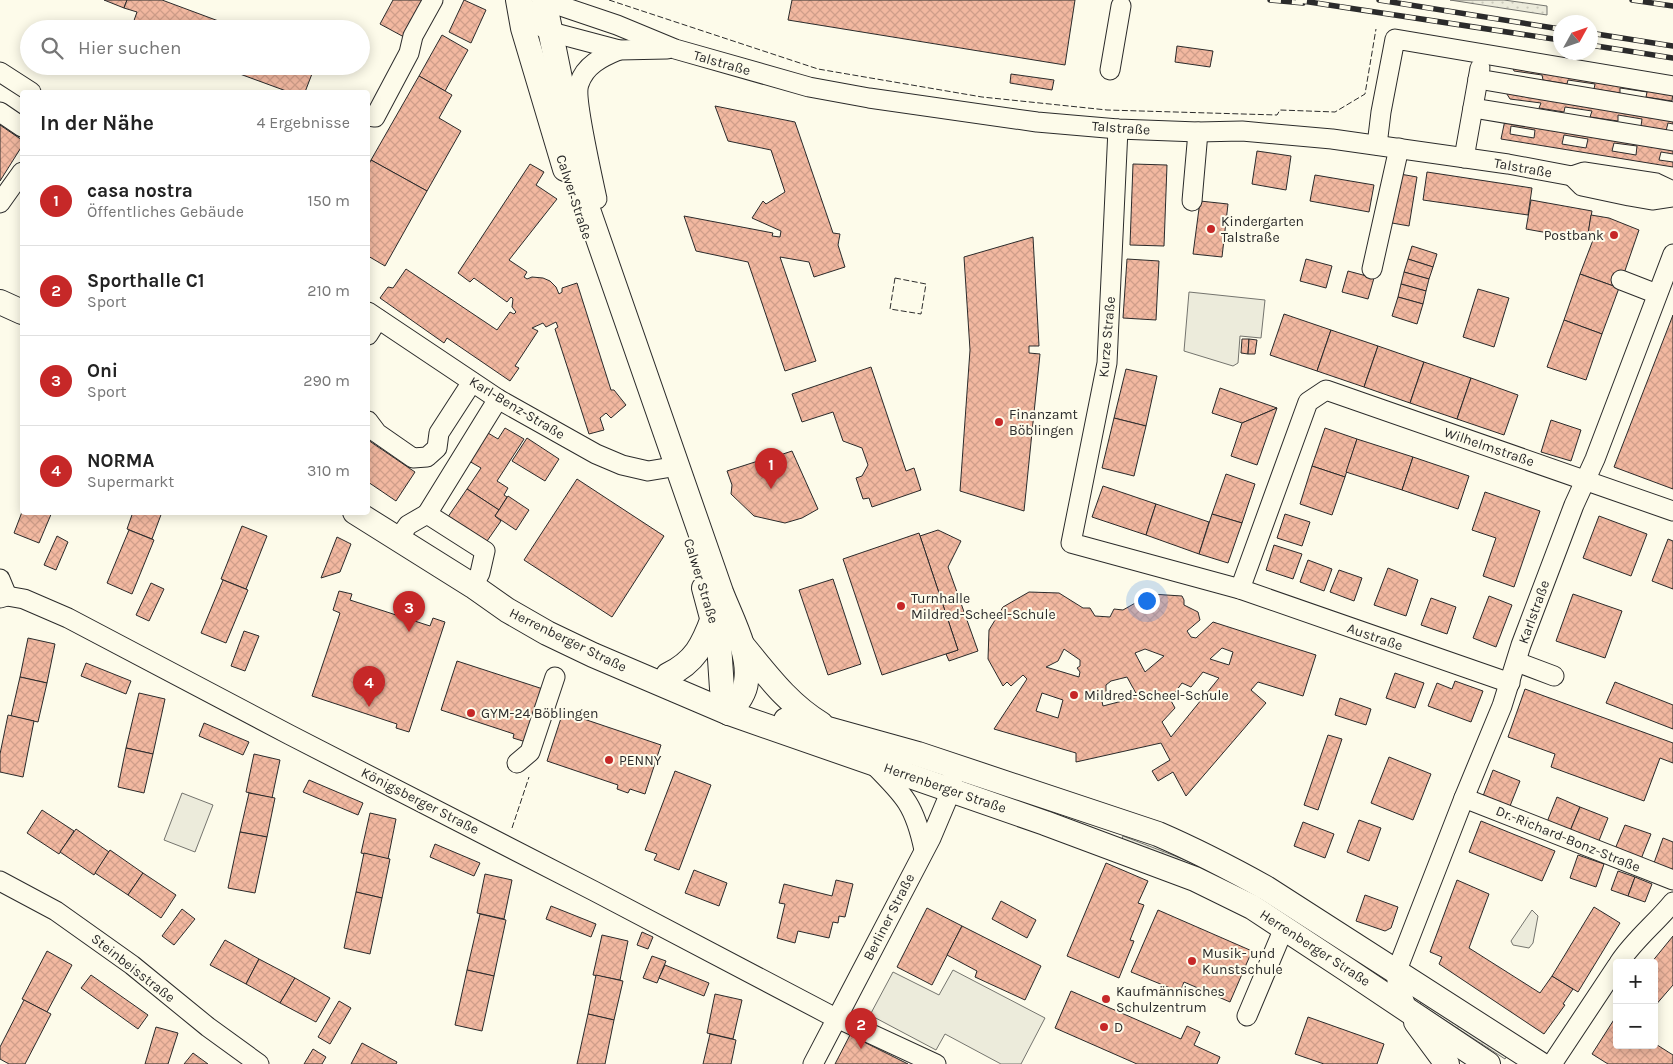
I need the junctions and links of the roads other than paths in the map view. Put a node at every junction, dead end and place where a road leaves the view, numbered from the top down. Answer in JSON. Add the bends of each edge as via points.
{"nodes":[{"id":1,"x":432,"y":0,"type":"edge"},
{"id":2,"x":519,"y":0,"type":"edge"},
{"id":3,"x":544,"y":0,"type":"edge"},
{"id":4,"x":1121,"y":6,"type":"dead end"},
{"id":5,"x":551,"y":32,"type":"junction"},
{"id":6,"x":675,"y":49,"type":"junction"},
{"id":7,"x":619,"y":50,"type":"junction"},
{"id":8,"x":1483,"y":54,"type":"junction"},
{"id":9,"x":586,"y":70,"type":"joint"},
{"id":10,"x":1110,"y":70,"type":"dead end"},
{"id":11,"x":0,"y":72,"type":"edge"},
{"id":12,"x":1478,"y":79,"type":"junction"},
{"id":13,"x":1673,"y":86,"type":"edge"},
{"id":14,"x":28,"y":90,"type":"edge"},
{"id":15,"x":1473,"y":108,"type":"junction"},
{"id":16,"x":0,"y":112,"type":"edge"},
{"id":17,"x":1673,"y":112,"type":"edge"},
{"id":18,"x":370,"y":116,"type":"edge"},
{"id":19,"x":20,"y":126,"type":"edge"},
{"id":20,"x":1118,"y":129,"type":"junction"},
{"id":21,"x":1198,"y":132,"type":"junction"},
{"id":22,"x":1673,"y":141,"type":"edge"},
{"id":23,"x":1377,"y":145,"type":"junction"},
{"id":24,"x":1399,"y":148,"type":"junction"},
{"id":25,"x":1464,"y":158,"type":"junction"},
{"id":26,"x":20,"y":175,"type":"edge"},
{"id":27,"x":1572,"y":176,"type":"junction"},
{"id":28,"x":1673,"y":191,"type":"edge"},
{"id":29,"x":1673,"y":197,"type":"edge"},
{"id":30,"x":1192,"y":201,"type":"dead end"},
{"id":31,"x":0,"y":203,"type":"edge"},
{"id":32,"x":1673,"y":254,"type":"edge"},
{"id":33,"x":608,"y":268,"type":"junction"},
{"id":34,"x":1372,"y":269,"type":"dead end"},
{"id":35,"x":1622,"y":280,"type":"dead end"},
{"id":36,"x":1657,"y":294,"type":"junction"},
{"id":37,"x":0,"y":302,"type":"edge"},
{"id":38,"x":20,"y":311,"type":"edge"},
{"id":39,"x":373,"y":316,"type":"edge"},
{"id":40,"x":472,"y":382,"type":"junction"},
{"id":41,"x":498,"y":399,"type":"junction"},
{"id":42,"x":370,"y":424,"type":"edge"},
{"id":43,"x":666,"y":468,"type":"junction"},
{"id":44,"x":1584,"y":481,"type":"junction"},
{"id":45,"x":1673,"y":511,"type":"edge"},
{"id":46,"x":427,"y":514,"type":"junction"},
{"id":47,"x":360,"y":515,"type":"edge"},
{"id":48,"x":398,"y":539,"type":"junction"},
{"id":49,"x":1071,"y":543,"type":"joint"},
{"id":50,"x":473,"y":586,"type":"junction"},
{"id":51,"x":1240,"y":588,"type":"junction"},
{"id":52,"x":2,"y":591,"type":"edge"},
{"id":53,"x":713,"y":618,"type":"junction"},
{"id":54,"x":742,"y":644,"type":"junction"},
{"id":55,"x":1517,"y":662,"type":"junction"},
{"id":56,"x":668,"y":675,"type":"junction"},
{"id":57,"x":1554,"y":676,"type":"dead end"},
{"id":58,"x":555,"y":677,"type":"dead end"},
{"id":59,"x":1510,"y":684,"type":"junction"},
{"id":60,"x":730,"y":704,"type":"junction"},
{"id":61,"x":828,"y":728,"type":"junction"},
{"id":62,"x":517,"y":763,"type":"dead end"},
{"id":63,"x":874,"y":764,"type":"junction"},
{"id":64,"x":957,"y":767,"type":"junction"},
{"id":65,"x":950,"y":789,"type":"junction"},
{"id":66,"x":1464,"y":798,"type":"junction"},
{"id":67,"x":924,"y":850,"type":"junction"},
{"id":68,"x":1673,"y":880,"type":"edge"},
{"id":69,"x":0,"y":881,"type":"edge"},
{"id":70,"x":1673,"y":902,"type":"edge"},
{"id":71,"x":1284,"y":928,"type":"junction"},
{"id":72,"x":1622,"y":959,"type":"edge"},
{"id":73,"x":1397,"y":972,"type":"junction"},
{"id":74,"x":1613,"y":972,"type":"edge"},
{"id":75,"x":1407,"y":1009,"type":"junction"},
{"id":76,"x":1247,"y":1016,"type":"dead end"},
{"id":77,"x":836,"y":1018,"type":"junction"},
{"id":78,"x":258,"y":1064,"type":"edge"},
{"id":79,"x":813,"y":1064,"type":"edge"},
{"id":80,"x":936,"y":1064,"type":"edge"},
{"id":81,"x":1447,"y":1064,"type":"edge"},
{"id":82,"x":1488,"y":1064,"type":"edge"},
{"id":83,"x":1540,"y":1064,"type":"edge"},
{"id":84,"x":1552,"y":1064,"type":"edge"}],
"edges":[{"from":1,"to":18,"type":"street","via":[[413,36],[410,53],[375,117]]},
{"from":2,"to":5,"type":"street","name":"Talstraße","via":[[531,18]]},
{"from":2,"to":43,"type":"main road","name":"Calwer Straße","via":[[525,36],[575,202]]},
{"from":3,"to":5,"type":"main road","name":"Calwer Straße"},
{"from":3,"to":6,"type":"street","name":"Talstraße"},
{"from":4,"to":10,"type":"street"},
{"from":5,"to":7,"type":"street","name":"Talstraße"},
{"from":5,"to":33,"type":"main road","name":"Calwer Straße","via":[[585,201]]},
{"from":6,"to":7,"type":"street","name":"Talstraße"},
{"from":6,"to":20,"type":"street","name":"Talstraße","via":[[846,94],[1037,122]]},
{"from":7,"to":9,"type":"street","name":"Talstraße","via":[[604,56]]},
{"from":8,"to":12,"type":"street"},
{"from":8,"to":13,"type":"street"},
{"from":8,"to":23,"type":"street","via":[[1395,39]]},
{"from":9,"to":33,"type":"street","name":"Calwer Straße","via":[[578,85],[579,98],[597,200],[612,250]]},
{"from":11,"to":14,"type":"street"},
{"from":12,"to":15,"type":"street"},
{"from":12,"to":17,"type":"street"},
{"from":15,"to":22,"type":"street"},
{"from":15,"to":25,"type":"street"},
{"from":16,"to":19,"type":"street"},
{"from":20,"to":21,"type":"street","name":"Talstraße"},
{"from":20,"to":49,"type":"street","name":"Kurze Straße","via":[[1107,363]]},
{"from":21,"to":23,"type":"street","name":"Talstraße","via":[[1285,134]]},
{"from":21,"to":30,"type":"street"},
{"from":23,"to":24,"type":"street","name":"Talstraße"},
{"from":24,"to":25,"type":"street","name":"Talstraße"},
{"from":24,"to":34,"type":"street"},
{"from":25,"to":27,"type":"street","name":"Talstraße"},
{"from":26,"to":31,"type":"street"},
{"from":27,"to":28,"type":"street","name":"Talstraße","via":[[1584,172],[1656,183]]},
{"from":27,"to":29,"type":"street","name":"Talstraße","via":[[1582,186],[1629,196],[1652,200]]},
{"from":32,"to":36,"type":"street","name":"Karlstraße"},
{"from":33,"to":54,"type":"main road","name":"Calwer Straße"},
{"from":35,"to":36,"type":"street"},
{"from":36,"to":44,"type":"street","name":"Karlstraße"},
{"from":37,"to":38,"type":"main road"},
{"from":39,"to":40,"type":"street","name":"Karl-Benz-Straße"},
{"from":40,"to":41,"type":"street","name":"Karl-Benz-Straße"},
{"from":40,"to":42,"type":"street","via":[[440,433],[437,448],[427,457],[413,458],[376,433]]},
{"from":41,"to":43,"type":"street","name":"Karl-Benz-Straße","via":[[605,458],[648,471]]},
{"from":41,"to":46,"type":"street"},
{"from":43,"to":53,"type":"main road","name":"Calwer Straße"},
{"from":44,"to":45,"type":"street","name":"Wilhelmstraße"},
{"from":44,"to":51,"type":"street","name":"Wilhelmstraße","via":[[1326,390],[1308,402]]},
{"from":44,"to":55,"type":"street","name":"Karlstraße"},
{"from":46,"to":48,"type":"street","via":[[408,525]]},
{"from":46,"to":50,"type":"street","via":[[485,551]]},
{"from":47,"to":48,"type":"main road","name":"Herrenberger Straße"},
{"from":48,"to":50,"type":"main road","name":"Herrenberger Straße"},
{"from":49,"to":51,"type":"street","name":"Austraße"},
{"from":50,"to":56,"type":"main road","name":"Herrenberger Straße"},
{"from":50,"to":60,"type":"main road","name":"Herrenberger Straße","via":[[507,610],[593,655]]},
{"from":51,"to":59,"type":"street","name":"Austraße"},
{"from":52,"to":77,"type":"street","name":"Königsberger Straße","via":[[68,618]]},
{"from":53,"to":56,"type":"main road","via":[[706,638],[690,661]]},
{"from":53,"to":60,"type":"main road","name":"Calwer Straße"},
{"from":54,"to":60,"type":"main road","name":"Calwer Straße","via":[[747,668],[746,683]]},
{"from":54,"to":61,"type":"main road","via":[[782,694]]},
{"from":55,"to":57,"type":"street"},
{"from":55,"to":59,"type":"street","name":"Karlstraße"},
{"from":56,"to":60,"type":"main road","name":"Herrenberger Straße"},
{"from":58,"to":62,"type":"street","via":[[530,752]]},
{"from":59,"to":66,"type":"street","name":"Karlstraße"},
{"from":60,"to":61,"type":"main road","name":"Herrenberger Straße","via":[[782,720]]},
{"from":60,"to":63,"type":"main road","name":"Herrenberger Straße"},
{"from":61,"to":64,"type":"main road","name":"Herrenberger Straße"},
{"from":63,"to":65,"type":"main road","name":"Herrenberger Straße"},
{"from":63,"to":67,"type":"street","via":[[911,807]]},
{"from":64,"to":65,"type":"street","name":"Berliner Straße"},
{"from":64,"to":73,"type":"main road","name":"Herrenberger Straße","via":[[1158,834],[1192,849],[1266,888]]},
{"from":65,"to":67,"type":"street","name":"Berliner Straße"},
{"from":65,"to":71,"type":"main road","name":"Herrenberger Straße","via":[[1195,879],[1252,907]]},
{"from":66,"to":68,"type":"street","name":"Dr.-Richard-Bonz-Straße"},
{"from":66,"to":73,"type":"street","name":"Karlstraße"},
{"from":67,"to":77,"type":"street","name":"Berliner Straße"},
{"from":69,"to":78,"type":"street","name":"Steinbeisstraße","via":[[56,911],[86,932]]},
{"from":70,"to":72,"type":"street"},
{"from":71,"to":75,"type":"main road","name":"Herrenberger Straße"},
{"from":71,"to":76,"type":"street"},
{"from":73,"to":75,"type":"street"},
{"from":73,"to":83,"type":"main road","name":"Herrenberger Straße"},
{"from":74,"to":84,"type":"street"},
{"from":75,"to":81,"type":"main road"},
{"from":75,"to":82,"type":"main road","name":"Herrenberger Straße"},
{"from":77,"to":79,"type":"street","name":"Berliner Straße"},
{"from":77,"to":80,"type":"street","name":"Königsberger Straße"}]}
